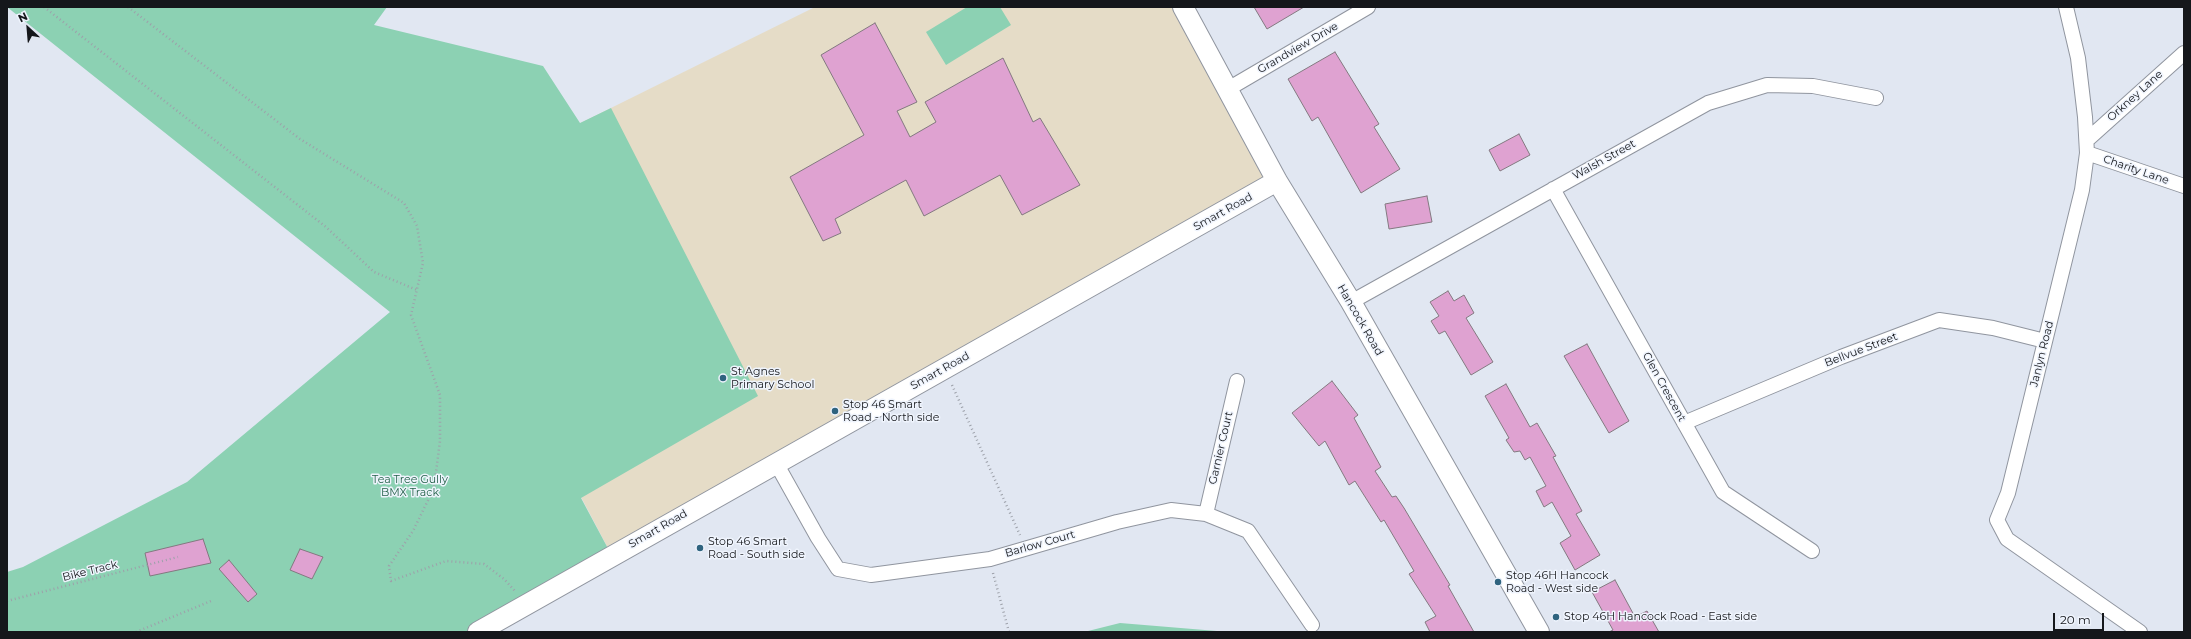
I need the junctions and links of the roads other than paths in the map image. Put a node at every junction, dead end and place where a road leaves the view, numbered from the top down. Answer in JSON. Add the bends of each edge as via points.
{"nodes":[{"id":1,"x":1183,"y":7,"type":"edge"},
{"id":2,"x":1368,"y":7,"type":"edge"},
{"id":3,"x":2066,"y":7,"type":"edge"},
{"id":4,"x":2184,"y":53,"type":"edge"},
{"id":5,"x":1228,"y":89,"type":"junction"},
{"id":6,"x":1876,"y":98,"type":"dead end"},
{"id":7,"x":2087,"y":147,"type":"junction"},
{"id":8,"x":1278,"y":181,"type":"junction"},
{"id":9,"x":2184,"y":186,"type":"edge"},
{"id":10,"x":1553,"y":189,"type":"junction"},
{"id":11,"x":1351,"y":302,"type":"junction"},
{"id":12,"x":2045,"y":341,"type":"junction"},
{"id":13,"x":1237,"y":381,"type":"dead end"},
{"id":14,"x":1684,"y":423,"type":"junction"},
{"id":15,"x":776,"y":463,"type":"junction"},
{"id":16,"x":1206,"y":514,"type":"junction"},
{"id":17,"x":1812,"y":551,"type":"dead end"},
{"id":18,"x":1312,"y":625,"type":"dead end"},
{"id":19,"x":478,"y":632,"type":"edge"},
{"id":20,"x":1539,"y":632,"type":"edge"},
{"id":21,"x":2140,"y":632,"type":"edge"}],
"edges":[{"from":1,"to":5,"type":"main road","name":"Hancock Road"},
{"from":2,"to":5,"type":"street","name":"Grandview Drive"},
{"from":3,"to":7,"type":"street","name":"Janlyn Road","via":[[2078,58]]},
{"from":4,"to":7,"type":"street","name":"Orkney Lane"},
{"from":5,"to":8,"type":"main road","name":"Hancock Road"},
{"from":6,"to":10,"type":"street","name":"Walsh Street","via":[[1813,86],[1768,85],[1708,103]]},
{"from":7,"to":9,"type":"street","name":"Charity Lane"},
{"from":7,"to":12,"type":"street","name":"Janlyn Road","via":[[2082,190]]},
{"from":8,"to":11,"type":"main road","name":"Hancock Road"},
{"from":8,"to":15,"type":"main road","name":"Smart Road"},
{"from":10,"to":11,"type":"street","name":"Walsh Street"},
{"from":10,"to":14,"type":"street","name":"Glen Crescent"},
{"from":11,"to":20,"type":"main road","name":"Hancock Road"},
{"from":12,"to":14,"type":"street","name":"Bellvue Street","via":[[1993,328],[1939,320],[1841,357]]},
{"from":12,"to":21,"type":"street","name":"Janlyn Road","via":[[2008,493],[1997,520],[2007,539]]},
{"from":13,"to":16,"type":"street","name":"Garnier Court"},
{"from":14,"to":17,"type":"street","name":"Glen Crescent","via":[[1723,492]]},
{"from":15,"to":16,"type":"street","name":"Barlow Court","via":[[838,569],[871,575],[990,558],[1171,510]]},
{"from":15,"to":19,"type":"main road","name":"Smart Road"},
{"from":16,"to":18,"type":"street","name":"Barlow Court","via":[[1248,531]]}]}
